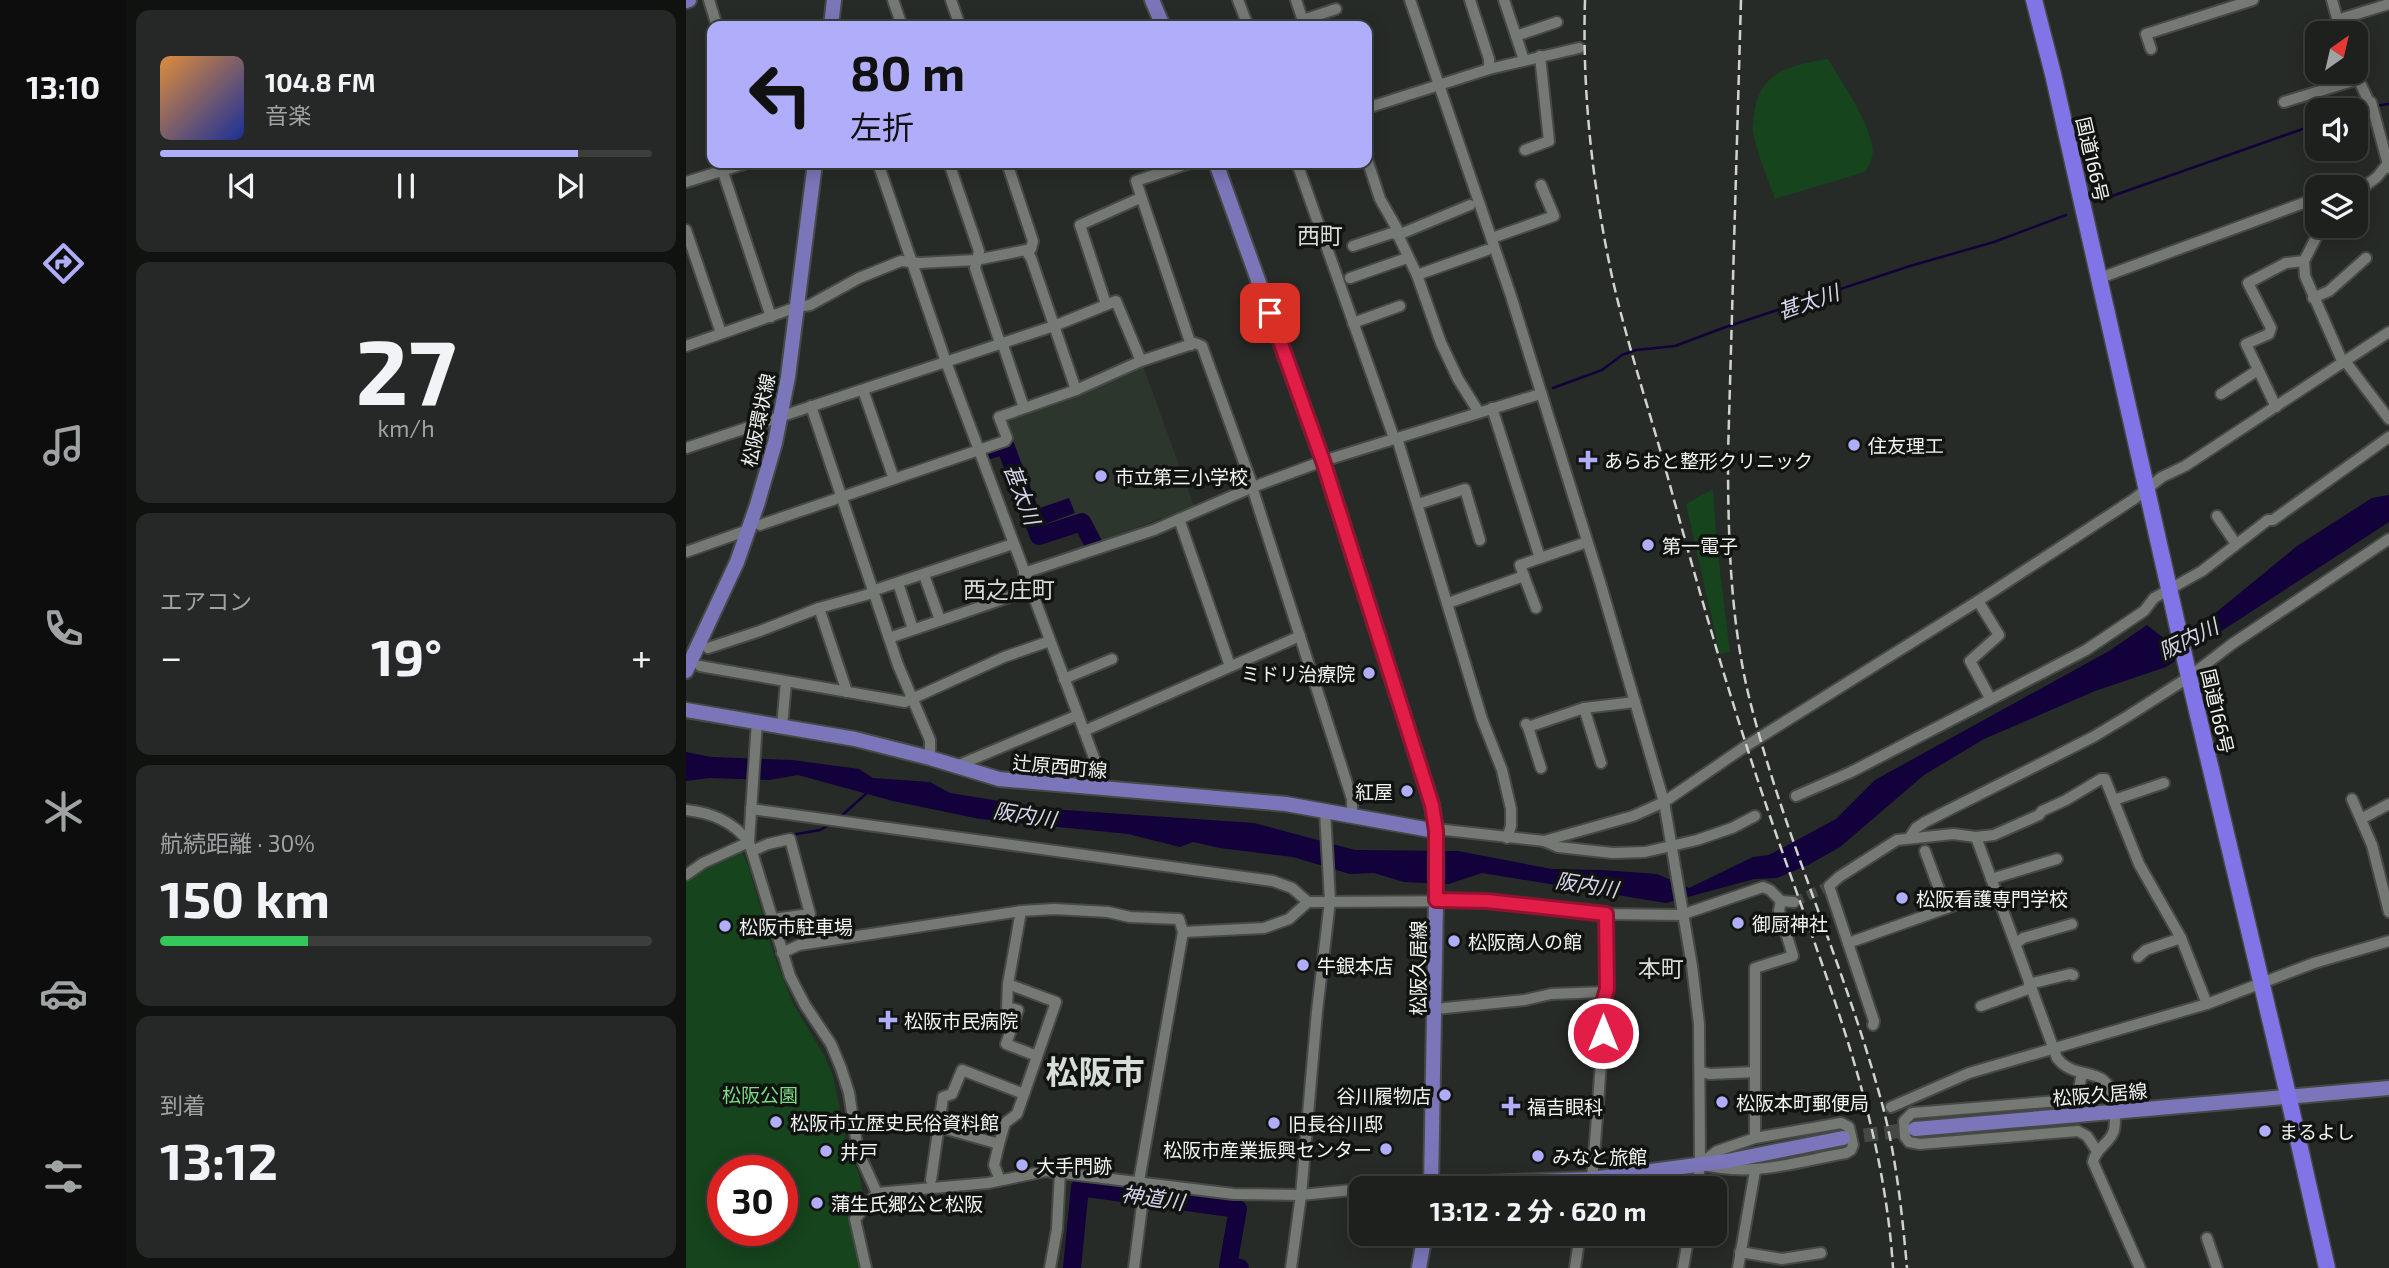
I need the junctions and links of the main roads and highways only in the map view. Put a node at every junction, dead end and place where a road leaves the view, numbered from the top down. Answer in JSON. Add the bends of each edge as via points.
{"nodes":[{"id":1,"x":834,"y":0,"type":"edge"},
{"id":2,"x":1152,"y":0,"type":"edge"},
{"id":3,"x":2034,"y":0,"type":"edge"},
{"id":4,"x":832,"y":21,"type":"edge"},
{"id":5,"x":1161,"y":21,"type":"edge"},
{"id":6,"x":814,"y":168,"type":"edge"},
{"id":7,"x":1218,"y":168,"type":"edge"},
{"id":8,"x":695,"y":655,"type":"edge"},
{"id":9,"x":686,"y":710,"type":"edge"},
{"id":10,"x":1436,"y":835,"type":"junction"},
{"id":11,"x":2389,"y":1088,"type":"edge"},
{"id":12,"x":2288,"y":1095,"type":"junction"},
{"id":13,"x":1915,"y":1129,"type":"tunnel mouth"},
{"id":14,"x":1843,"y":1138,"type":"tunnel mouth"},
{"id":15,"x":1432,"y":1176,"type":"edge"},
{"id":16,"x":1634,"y":1176,"type":"edge"},
{"id":17,"x":1423,"y":1246,"type":"edge"},
{"id":18,"x":1419,"y":1268,"type":"edge"},
{"id":19,"x":2327,"y":1268,"type":"edge"}],
"edges":[{"from":1,"to":4,"type":"main road"},
{"from":2,"to":5,"type":"main road"},
{"from":3,"to":12,"type":"highway","name":"国道166号"},
{"from":6,"to":8,"type":"main road","name":"松阪環状線","via":[[781,416],[754,527]]},
{"from":7,"to":10,"type":"main road","name":"松阪久居線","via":[[1323,461],[1432,805]]},
{"from":9,"to":10,"type":"main road","name":"辻原西町線","via":[[855,739],[999,779],[1286,804]]},
{"from":10,"to":15,"type":"main road","name":"松阪久居線"},
{"from":11,"to":12,"type":"main road","name":"松阪久居線"},
{"from":12,"to":13,"type":"main road","name":"松阪久居線"},
{"from":12,"to":19,"type":"highway","name":"国道166号"},
{"from":14,"to":16,"type":"main road"},
{"from":17,"to":18,"type":"main road"}]}
